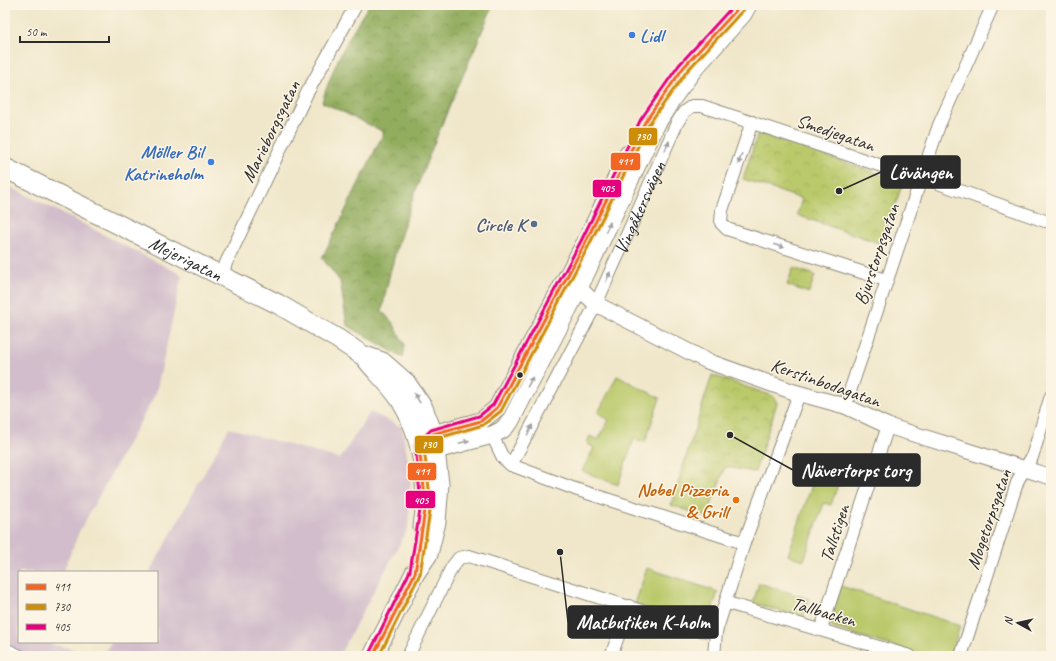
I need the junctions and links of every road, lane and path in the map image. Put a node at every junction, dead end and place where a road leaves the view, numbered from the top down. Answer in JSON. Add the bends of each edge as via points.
{"nodes":[{"id":1,"x":356,"y":5,"type":"edge"},
{"id":2,"x":741,"y":5,"type":"edge"},
{"id":3,"x":748,"y":5,"type":"edge"},
{"id":4,"x":993,"y":5,"type":"edge"},
{"id":5,"x":752,"y":122,"type":"junction"},
{"id":6,"x":5,"y":168,"type":"edge"},
{"id":7,"x":921,"y":178,"type":"junction"},
{"id":8,"x":1045,"y":221,"type":"dead end"},
{"id":9,"x":222,"y":276,"type":"junction"},
{"id":10,"x":566,"y":278,"type":"junction"},
{"id":11,"x":886,"y":280,"type":"junction"},
{"id":12,"x":579,"y":288,"type":"junction"},
{"id":13,"x":596,"y":304,"type":"junction"},
{"id":14,"x":799,"y":394,"type":"junction"},
{"id":15,"x":1051,"y":396,"type":"edge"},
{"id":16,"x":845,"y":406,"type":"junction"},
{"id":17,"x":486,"y":419,"type":"junction"},
{"id":18,"x":888,"y":426,"type":"junction"},
{"id":19,"x":492,"y":435,"type":"junction"},
{"id":20,"x":429,"y":443,"type":"junction"},
{"id":21,"x":511,"y":465,"type":"junction"},
{"id":22,"x":1025,"y":468,"type":"junction"},
{"id":23,"x":1051,"y":477,"type":"edge"},
{"id":24,"x":744,"y":543,"type":"junction"},
{"id":25,"x":727,"y":603,"type":"junction"},
{"id":26,"x":629,"y":606,"type":"junction"},
{"id":27,"x":821,"y":629,"type":"junction"},
{"id":28,"x":716,"y":632,"type":"junction"},
{"id":29,"x":5,"y":650,"type":"edge"},
{"id":30,"x":20,"y":656,"type":"edge"},
{"id":31,"x":373,"y":656,"type":"edge"},
{"id":32,"x":408,"y":656,"type":"edge"},
{"id":33,"x":611,"y":656,"type":"edge"},
{"id":34,"x":714,"y":656,"type":"edge"},
{"id":35,"x":910,"y":656,"type":"edge"},
{"id":36,"x":960,"y":656,"type":"edge"}],
"edges":[{"from":1,"to":9,"type":"street","name":"Marieborgsgatan","via":[[307,93]]},
{"from":2,"to":10,"type":"main road","name":"Vingåkersvägen","via":[[688,62],[661,97],[638,136]]},
{"from":12,"to":3,"type":"main road","name":"Vingåkersvägen","one_way":true,"via":[[656,125],[694,69]]},
{"from":4,"to":7,"type":"street","name":"Bjurstorpsgatan","via":[[939,125]]},
{"from":5,"to":7,"type":"street","name":"Smedjegatan"},
{"from":5,"to":11,"type":"street","one_way":true,"via":[[722,210],[721,223],[727,229]]},
{"from":13,"to":5,"type":"street","name":"Vingåkersvägen","one_way":true,"via":[[684,112],[692,106],[702,106]]},
{"from":6,"to":9,"type":"main road","name":"Mejerigatan"},
{"from":7,"to":8,"type":"street","name":"Smedjegatan"},
{"from":7,"to":11,"type":"street","name":"Bjurstorpsgatan"},
{"from":9,"to":20,"type":"main road","name":"Mejerigatan","via":[[299,316],[362,355],[400,399],[412,422]]},
{"from":10,"to":12,"type":"main road"},
{"from":10,"to":17,"type":"main road","name":"Vingåkersvägen","via":[[506,393]]},
{"from":11,"to":16,"type":"street","name":"Bjurstorpsgatan"},
{"from":12,"to":13,"type":"street"},
{"from":19,"to":12,"type":"main road","name":"Vingåkersvägen","one_way":true,"via":[[510,422]]},
{"from":13,"to":14,"type":"street","name":"Kerstinbodagatan","via":[[707,361]]},
{"from":21,"to":13,"type":"street","name":"Vingåkersvägen","one_way":true},
{"from":14,"to":16,"type":"street","name":"Kerstinbodagatan"},
{"from":14,"to":24,"type":"street"},
{"from":15,"to":22,"type":"street","name":"Mogetorpsgatan","via":[[1032,457]]},
{"from":16,"to":18,"type":"street","name":"Kerstinbodagatan"},
{"from":17,"to":19,"type":"main road"},
{"from":17,"to":20,"type":"main road"},
{"from":18,"to":22,"type":"street","name":"Kerstinbodagatan"},
{"from":18,"to":27,"type":"street","name":"Tallstigen"},
{"from":20,"to":19,"type":"main road","name":"Vingåkersvägen","one_way":true},
{"from":19,"to":21,"type":"street","via":[[503,458]]},
{"from":20,"to":31,"type":"main road","via":[[423,469],[426,504],[415,573]]},
{"from":21,"to":24,"type":"street","via":[[575,489]]},
{"from":22,"to":23,"type":"street","name":"Kerstinbodagatan"},
{"from":22,"to":36,"type":"street","name":"Mogetorpsgatan","via":[[1018,480]]},
{"from":24,"to":25,"type":"street"},
{"from":25,"to":27,"type":"street","name":"Tallbacken"},
{"from":25,"to":28,"type":"street"},
{"from":26,"to":28,"type":"street","via":[[701,630]]},
{"from":26,"to":32,"type":"street","via":[[469,556],[459,558],[452,567]]},
{"from":26,"to":33,"type":"street"},
{"from":27,"to":35,"type":"street","name":"Tallbacken"},
{"from":28,"to":34,"type":"street"},
{"from":29,"to":30,"type":"street"}]}
